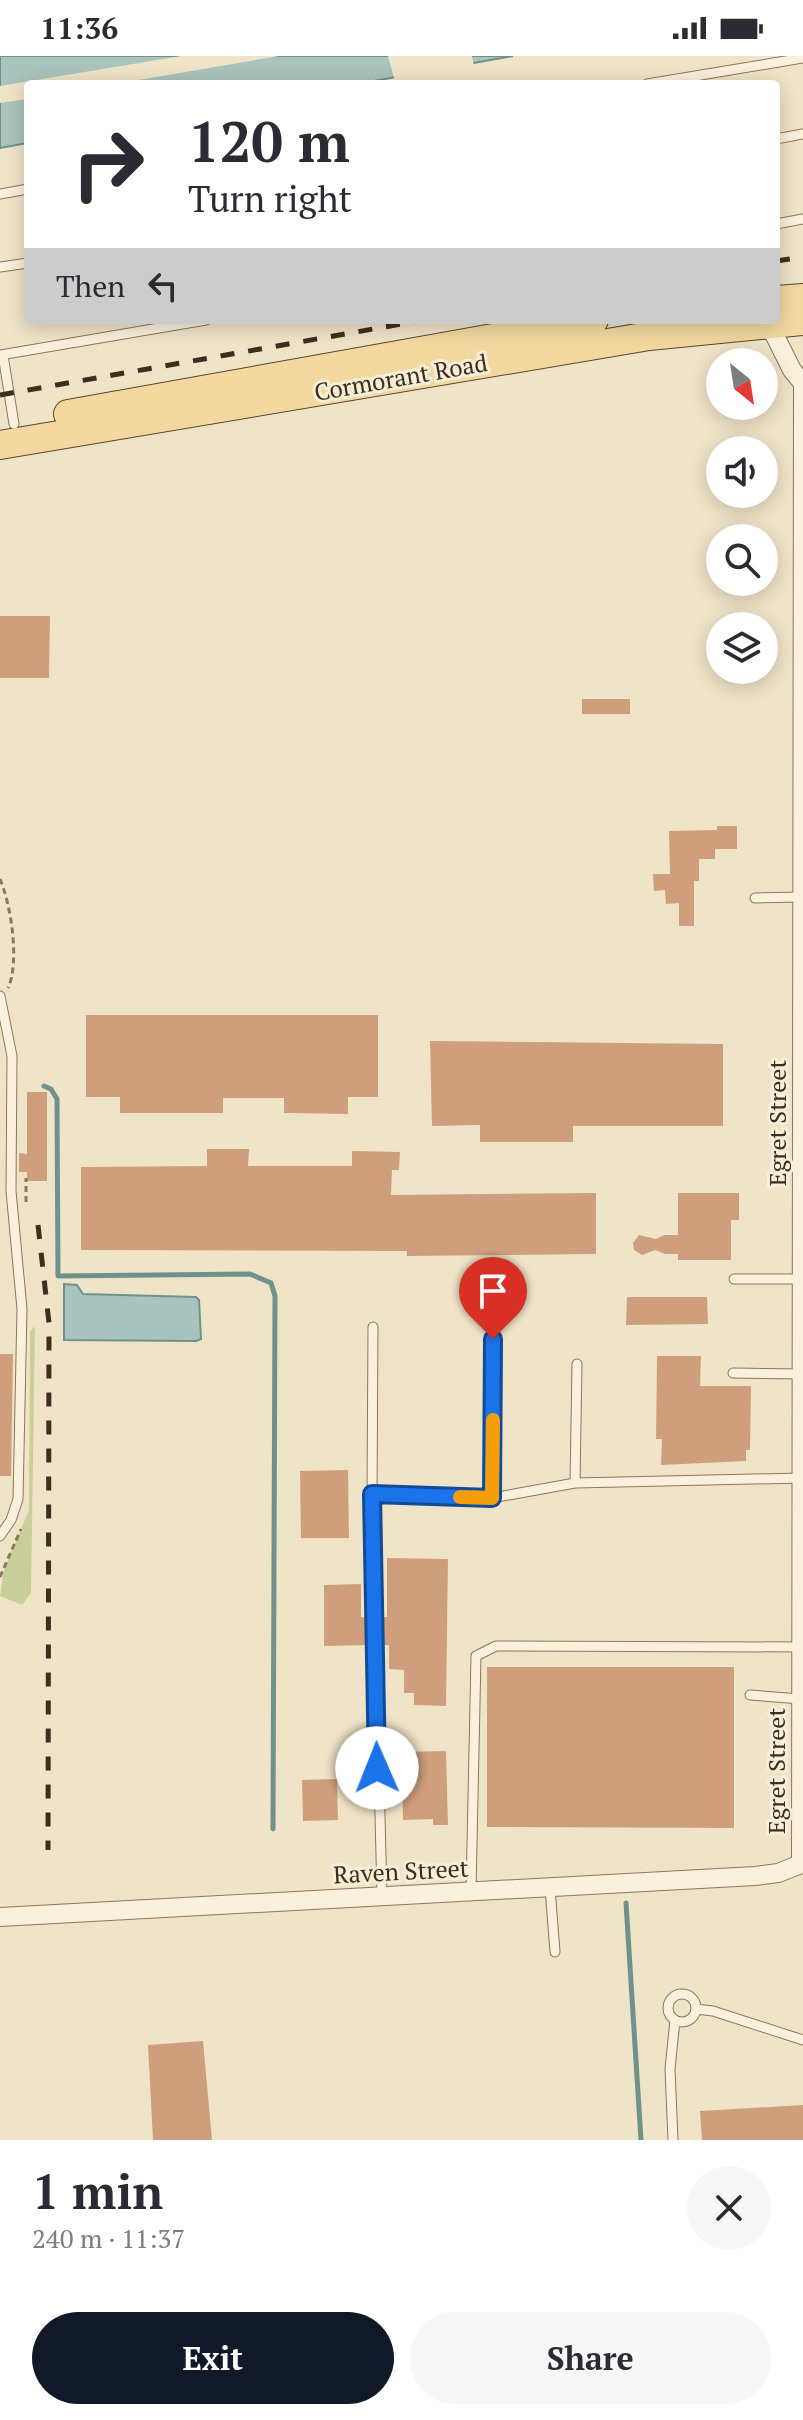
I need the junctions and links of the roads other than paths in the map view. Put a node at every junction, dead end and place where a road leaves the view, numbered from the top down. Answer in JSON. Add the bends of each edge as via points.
{"nodes":[{"id":1,"x":803,"y":58,"type":"edge"},
{"id":2,"x":671,"y":80,"type":"edge"},
{"id":3,"x":803,"y":134,"type":"edge"},
{"id":4,"x":780,"y":138,"type":"edge"},
{"id":5,"x":24,"y":190,"type":"edge"},
{"id":6,"x":0,"y":194,"type":"edge"},
{"id":7,"x":803,"y":219,"type":"edge"},
{"id":8,"x":780,"y":223,"type":"edge"},
{"id":9,"x":24,"y":264,"type":"edge"},
{"id":10,"x":0,"y":267,"type":"edge"},
{"id":11,"x":790,"y":310,"type":"edge"},
{"id":12,"x":183,"y":324,"type":"edge"},
{"id":13,"x":573,"y":324,"type":"edge"},
{"id":14,"x":714,"y":324,"type":"edge"},
{"id":15,"x":1,"y":355,"type":"edge"},
{"id":16,"x":803,"y":381,"type":"edge"},
{"id":17,"x":5,"y":432,"type":"edge"},
{"id":18,"x":802,"y":897,"type":"edge"},
{"id":19,"x":755,"y":898,"type":"dead end"},
{"id":20,"x":1,"y":999,"type":"edge"},
{"id":21,"x":734,"y":1279,"type":"dead end"},
{"id":22,"x":802,"y":1279,"type":"edge"},
{"id":23,"x":373,"y":1327,"type":"dead end"},
{"id":24,"x":493,"y":1339,"type":"dead end"},
{"id":25,"x":577,"y":1364,"type":"dead end"},
{"id":26,"x":733,"y":1373,"type":"dead end"},
{"id":27,"x":802,"y":1374,"type":"edge"},
{"id":28,"x":802,"y":1478,"type":"edge"},
{"id":29,"x":575,"y":1483,"type":"junction"},
{"id":30,"x":372,"y":1494,"type":"junction"},
{"id":31,"x":492,"y":1498,"type":"junction"},
{"id":32,"x":0,"y":1536,"type":"edge"},
{"id":33,"x":802,"y":1647,"type":"edge"},
{"id":34,"x":750,"y":1695,"type":"dead end"},
{"id":35,"x":801,"y":1699,"type":"edge"},
{"id":36,"x":802,"y":1864,"type":"edge"},
{"id":37,"x":550,"y":1888,"type":"junction"},
{"id":38,"x":471,"y":1892,"type":"junction"},
{"id":39,"x":382,"y":1896,"type":"junction"},
{"id":40,"x":0,"y":1907,"type":"edge"},
{"id":41,"x":0,"y":1917,"type":"edge"},
{"id":42,"x":555,"y":1952,"type":"dead end"},
{"id":43,"x":696,"y":2009,"type":"junction"},
{"id":44,"x":675,"y":2020,"type":"junction"},
{"id":45,"x":803,"y":2040,"type":"edge"},
{"id":46,"x":673,"y":2140,"type":"edge"}],
"edges":[{"from":1,"to":2,"type":"lane"},
{"from":3,"to":4,"type":"lane"},
{"from":5,"to":6,"type":"lane"},
{"from":7,"to":8,"type":"lane"},
{"from":9,"to":10,"type":"lane"},
{"from":11,"to":16,"type":"street","name":"Egret Street","via":[[780,341],[792,370]]},
{"from":12,"to":15,"type":"lane"},
{"from":13,"to":17,"type":"main road","name":"Cormorant Road"},
{"from":14,"to":17,"type":"main road","name":"Cormorant Road"},
{"from":15,"to":17,"type":"lane"},
{"from":16,"to":18,"type":"street","name":"Egret Street"},
{"from":18,"to":19,"type":"lane"},
{"from":18,"to":22,"type":"street","name":"Egret Street"},
{"from":20,"to":32,"type":"lane","via":[[12,1056],[11,1191],[22,1309],[18,1499]]},
{"from":21,"to":22,"type":"lane"},
{"from":22,"to":27,"type":"street","name":"Egret Street"},
{"from":23,"to":30,"type":"lane"},
{"from":24,"to":31,"type":"lane"},
{"from":25,"to":29,"type":"lane"},
{"from":26,"to":27,"type":"lane"},
{"from":27,"to":28,"type":"street","name":"Egret Street"},
{"from":28,"to":29,"type":"lane"},
{"from":28,"to":33,"type":"street","name":"Egret Street"},
{"from":29,"to":31,"type":"lane"},
{"from":30,"to":31,"type":"lane"},
{"from":30,"to":39,"type":"lane"},
{"from":33,"to":35,"type":"street","name":"Egret Street"},
{"from":33,"to":38,"type":"lane","via":[[496,1646],[476,1656]]},
{"from":34,"to":35,"type":"lane"},
{"from":35,"to":36,"type":"street","name":"Egret Street"},
{"from":36,"to":37,"type":"street","name":"Raven Street","via":[[755,1876]]},
{"from":37,"to":38,"type":"street","name":"Raven Street"},
{"from":37,"to":42,"type":"lane"},
{"from":38,"to":39,"type":"street","name":"Raven Street"},
{"from":39,"to":41,"type":"street","name":"Raven Street"},
{"from":40,"to":41,"type":"lane"},
{"from":43,"to":44,"type":"lane","via":[[689,2020]]},
{"from":43,"to":44,"type":"lane","via":[[688,1995],[672,1997],[668,2007]]},
{"from":43,"to":45,"type":"lane"},
{"from":44,"to":46,"type":"lane","via":[[670,2069]]}]}
